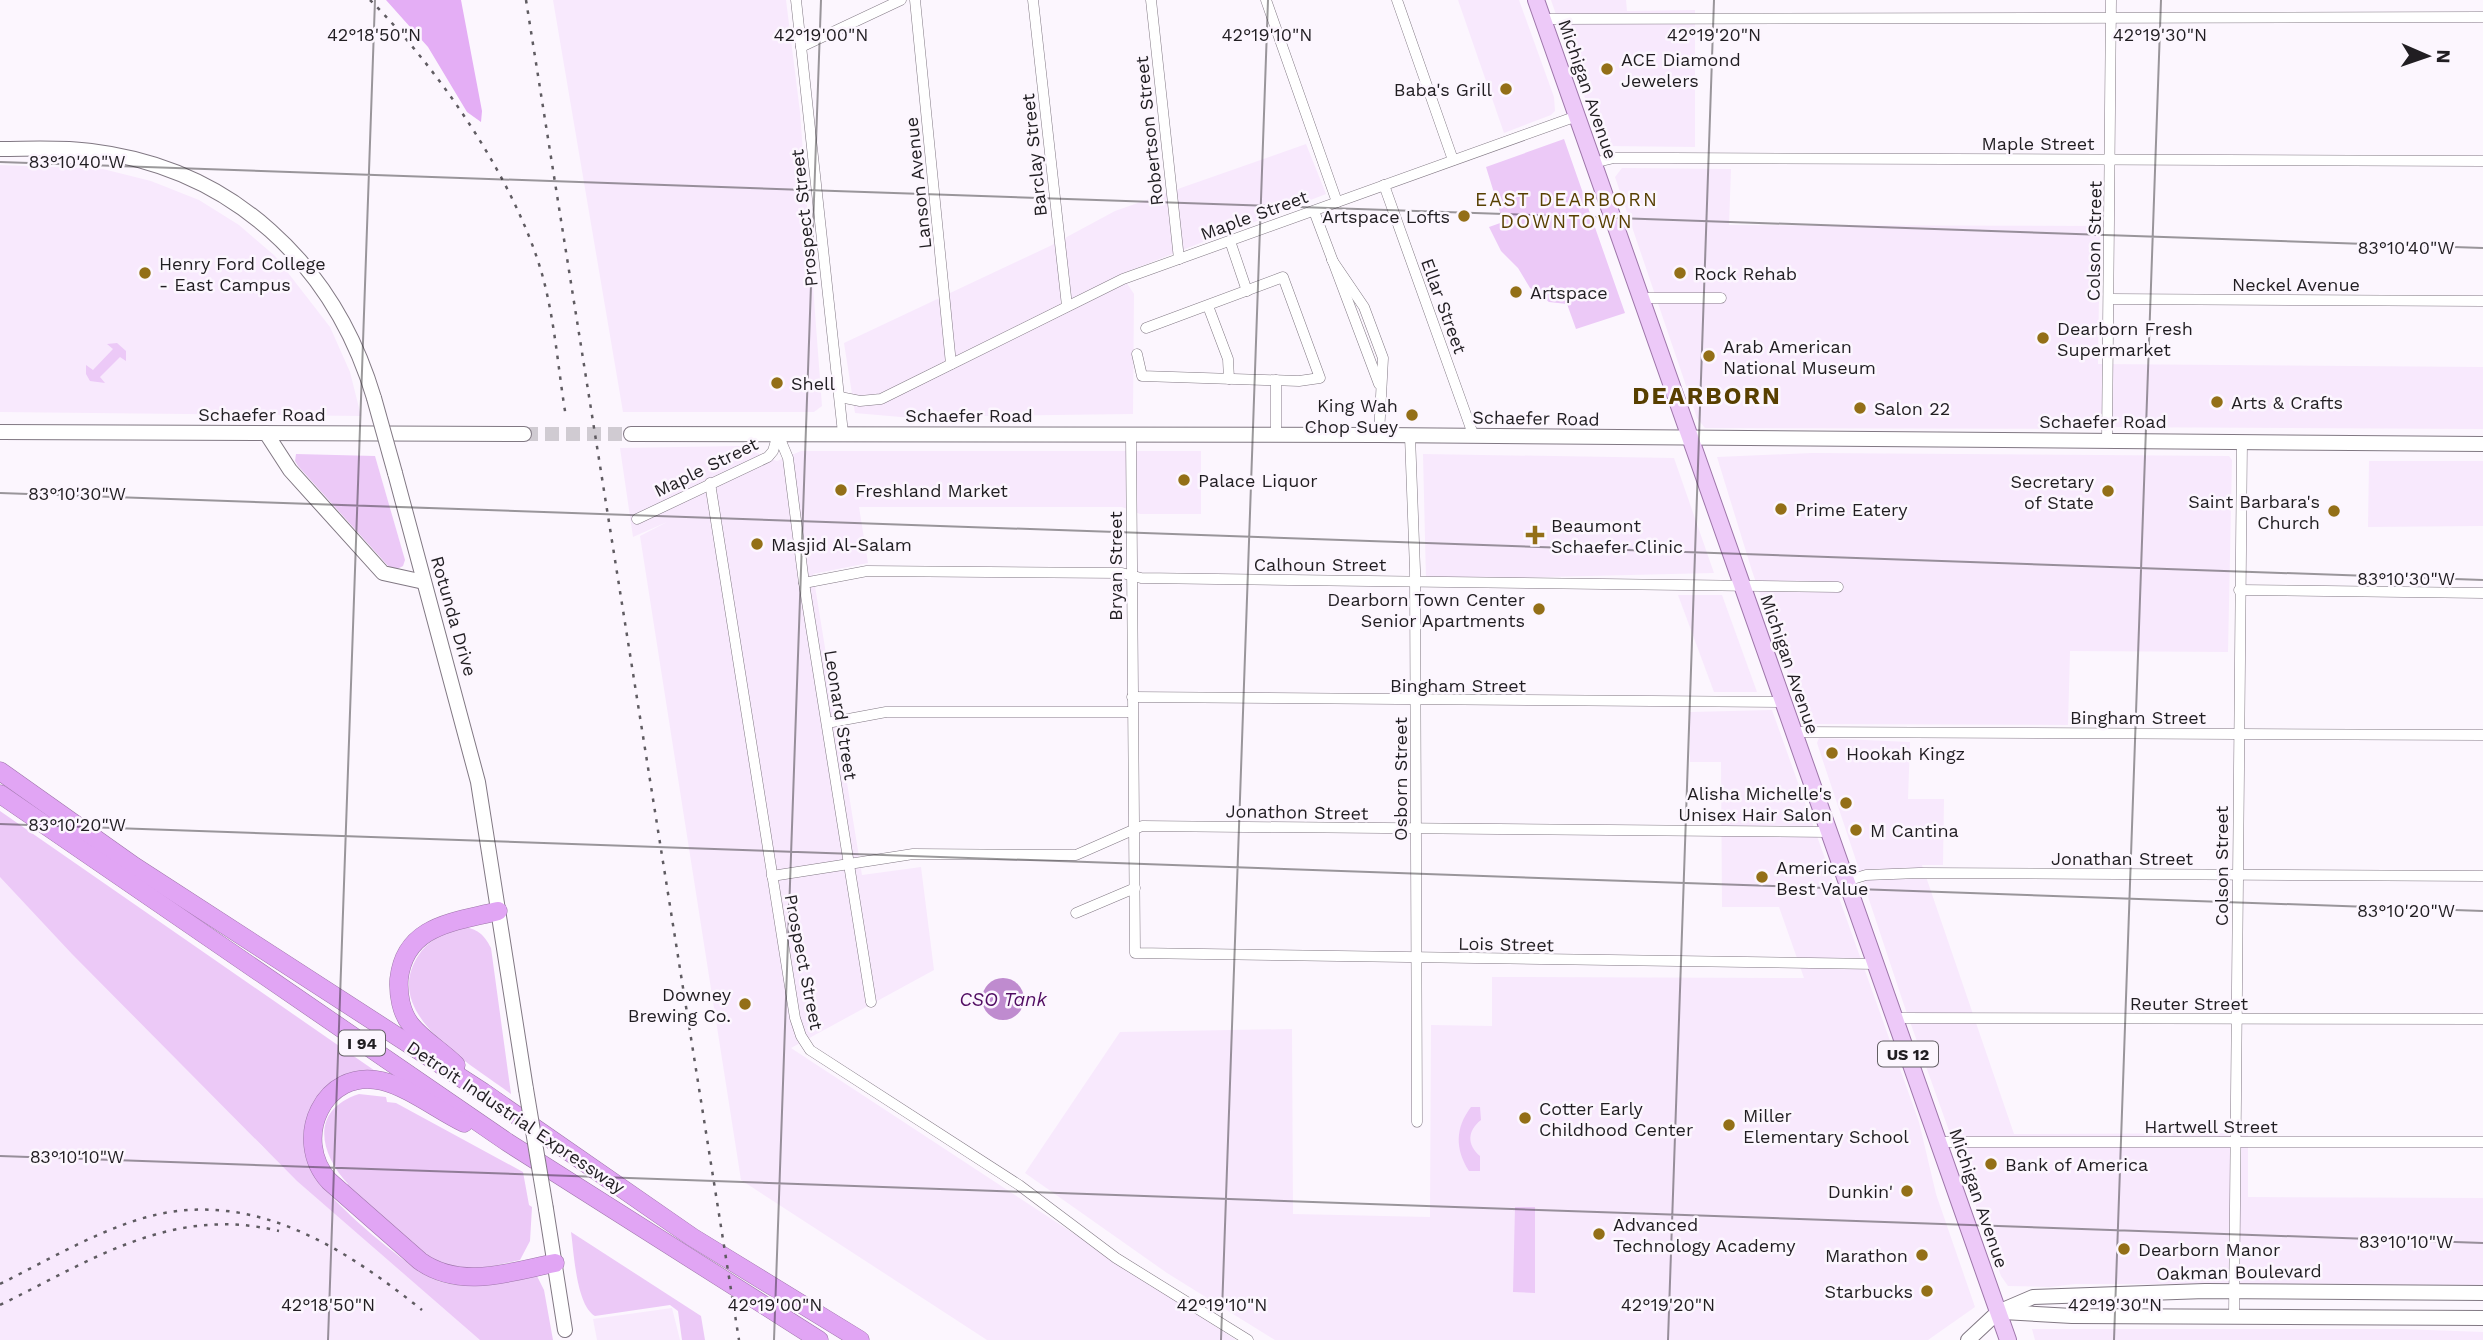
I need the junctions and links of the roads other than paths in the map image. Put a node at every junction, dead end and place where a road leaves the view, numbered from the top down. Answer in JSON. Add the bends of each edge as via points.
{"nodes":[{"id":1,"x":796,"y":0,"type":"edge"},
{"id":2,"x":901,"y":0,"type":"edge"},
{"id":3,"x":915,"y":0,"type":"edge"},
{"id":4,"x":1033,"y":0,"type":"edge"},
{"id":5,"x":1151,"y":0,"type":"edge"},
{"id":6,"x":1266,"y":0,"type":"edge"},
{"id":7,"x":1397,"y":0,"type":"edge"},
{"id":8,"x":1536,"y":0,"type":"edge"},
{"id":9,"x":2111,"y":0,"type":"edge"},
{"id":10,"x":2483,"y":17,"type":"edge"},
{"id":11,"x":2111,"y":18,"type":"junction"},
{"id":12,"x":1543,"y":19,"type":"junction"},
{"id":13,"x":801,"y":47,"type":"junction"},
{"id":14,"x":1577,"y":116,"type":"junction"},
{"id":15,"x":0,"y":149,"type":"edge"},
{"id":16,"x":2111,"y":159,"type":"junction"},
{"id":17,"x":1453,"y":160,"type":"junction"},
{"id":18,"x":2483,"y":161,"type":"edge"},
{"id":19,"x":1593,"y":163,"type":"junction"},
{"id":20,"x":1384,"y":185,"type":"junction"},
{"id":21,"x":1337,"y":202,"type":"junction"},
{"id":22,"x":1314,"y":211,"type":"junction"},
{"id":23,"x":1230,"y":241,"type":"junction"},
{"id":24,"x":1179,"y":259,"type":"junction"},
{"id":25,"x":1247,"y":291,"type":"junction"},
{"id":26,"x":1641,"y":298,"type":"junction"},
{"id":27,"x":1721,"y":298,"type":"dead end"},
{"id":28,"x":2109,"y":299,"type":"junction"},
{"id":29,"x":2483,"y":301,"type":"edge"},
{"id":30,"x":1067,"y":306,"type":"junction"},
{"id":31,"x":1208,"y":306,"type":"junction"},
{"id":32,"x":1146,"y":328,"type":"dead end"},
{"id":33,"x":1137,"y":354,"type":"dead end"},
{"id":34,"x":951,"y":364,"type":"junction"},
{"id":35,"x":1229,"y":379,"type":"junction"},
{"id":36,"x":1276,"y":380,"type":"junction"},
{"id":37,"x":840,"y":397,"type":"junction"},
{"id":38,"x":0,"y":432,"type":"edge"},
{"id":39,"x":266,"y":433,"type":"junction"},
{"id":40,"x":843,"y":433,"type":"junction"},
{"id":41,"x":631,"y":434,"type":"tunnel mouth"},
{"id":42,"x":778,"y":434,"type":"junction"},
{"id":43,"x":524,"y":435,"type":"tunnel mouth"},
{"id":44,"x":1131,"y":435,"type":"junction"},
{"id":45,"x":1379,"y":435,"type":"junction"},
{"id":46,"x":1276,"y":436,"type":"junction"},
{"id":47,"x":1410,"y":436,"type":"junction"},
{"id":48,"x":1474,"y":437,"type":"junction"},
{"id":49,"x":1690,"y":439,"type":"junction"},
{"id":50,"x":2106,"y":440,"type":"junction"},
{"id":51,"x":2242,"y":441,"type":"junction"},
{"id":52,"x":2483,"y":444,"type":"edge"},
{"id":53,"x":710,"y":483,"type":"junction"},
{"id":54,"x":637,"y":519,"type":"dead end"},
{"id":55,"x":1131,"y":575,"type":"junction"},
{"id":56,"x":1415,"y":580,"type":"junction"},
{"id":57,"x":424,"y":582,"type":"junction"},
{"id":58,"x":804,"y":583,"type":"junction"},
{"id":59,"x":1743,"y":587,"type":"junction"},
{"id":60,"x":1838,"y":587,"type":"dead end"},
{"id":61,"x":2239,"y":590,"type":"junction"},
{"id":62,"x":2483,"y":593,"type":"edge"},
{"id":63,"x":1132,"y":697,"type":"junction"},
{"id":64,"x":1415,"y":701,"type":"junction"},
{"id":65,"x":1783,"y":702,"type":"junction"},
{"id":66,"x":1131,"y":712,"type":"junction"},
{"id":67,"x":827,"y":723,"type":"junction"},
{"id":68,"x":1794,"y":732,"type":"junction"},
{"id":69,"x":2238,"y":733,"type":"junction"},
{"id":70,"x":2483,"y":735,"type":"edge"},
{"id":71,"x":0,"y":771,"type":"edge"},
{"id":72,"x":0,"y":794,"type":"edge"},
{"id":73,"x":1135,"y":828,"type":"junction"},
{"id":74,"x":1416,"y":830,"type":"junction"},
{"id":75,"x":1829,"y":832,"type":"junction"},
{"id":76,"x":849,"y":863,"type":"junction"},
{"id":77,"x":2237,"y":874,"type":"junction"},
{"id":78,"x":772,"y":876,"type":"junction"},
{"id":79,"x":2483,"y":876,"type":"edge"},
{"id":80,"x":1846,"y":881,"type":"junction"},
{"id":81,"x":1135,"y":888,"type":"junction"},
{"id":82,"x":498,"y":911,"type":"junction"},
{"id":83,"x":1076,"y":913,"type":"dead end"},
{"id":84,"x":1417,"y":958,"type":"junction"},
{"id":85,"x":1876,"y":964,"type":"junction"},
{"id":86,"x":871,"y":1002,"type":"dead end"},
{"id":87,"x":1895,"y":1018,"type":"junction"},
{"id":88,"x":2236,"y":1019,"type":"junction"},
{"id":89,"x":2483,"y":1019,"type":"edge"},
{"id":90,"x":483,"y":1092,"type":"junction"},
{"id":91,"x":1417,"y":1122,"type":"dead end"},
{"id":92,"x":507,"y":1142,"type":"junction"},
{"id":93,"x":1939,"y":1142,"type":"junction"},
{"id":94,"x":2235,"y":1142,"type":"junction"},
{"id":95,"x":2483,"y":1142,"type":"edge"},
{"id":96,"x":555,"y":1263,"type":"junction"},
{"id":97,"x":2205,"y":1291,"type":"junction"},
{"id":98,"x":2234,"y":1291,"type":"junction"},
{"id":99,"x":2429,"y":1291,"type":"junction"},
{"id":100,"x":2483,"y":1293,"type":"edge"},
{"id":101,"x":1998,"y":1312,"type":"junction"},
{"id":102,"x":2203,"y":1315,"type":"junction"},
{"id":103,"x":2234,"y":1316,"type":"junction"},
{"id":104,"x":2428,"y":1316,"type":"junction"},
{"id":105,"x":2483,"y":1318,"type":"edge"},
{"id":106,"x":565,"y":1330,"type":"dead end"},
{"id":107,"x":818,"y":1340,"type":"edge"},
{"id":108,"x":860,"y":1340,"type":"edge"},
{"id":109,"x":1248,"y":1340,"type":"edge"},
{"id":110,"x":1968,"y":1340,"type":"edge"},
{"id":111,"x":2008,"y":1340,"type":"edge"}],
"edges":[{"from":1,"to":13,"type":"street","name":"Prospect Street"},
{"from":2,"to":13,"type":"street"},
{"from":3,"to":34,"type":"street","name":"Lanson Avenue"},
{"from":4,"to":30,"type":"street","name":"Barclay Street"},
{"from":5,"to":24,"type":"street","name":"Robertson Street"},
{"from":6,"to":21,"type":"street"},
{"from":7,"to":17,"type":"street"},
{"from":8,"to":12,"type":"main road","name":"Michigan Avenue","number":"US 12"},
{"from":9,"to":11,"type":"street","name":"Colson Street"},
{"from":10,"to":11,"type":"street"},
{"from":11,"to":12,"type":"street"},
{"from":11,"to":16,"type":"street","name":"Colson Street"},
{"from":12,"to":14,"type":"main road","name":"Michigan Avenue","number":"US 12"},
{"from":13,"to":37,"type":"street","name":"Prospect Street"},
{"from":14,"to":17,"type":"street","name":"Maple Street"},
{"from":14,"to":19,"type":"main road","name":"Michigan Avenue","number":"US 12"},
{"from":15,"to":57,"type":"main road","name":"Rotunda Drive","bridge":true,"via":[[90,151],[150,163],[206,186],[269,228],[322,285],[357,347]]},
{"from":16,"to":18,"type":"street","name":"Maple Street"},
{"from":16,"to":19,"type":"street","name":"Maple Street","via":[[1625,158]]},
{"from":16,"to":28,"type":"street","name":"Colson Street"},
{"from":17,"to":20,"type":"street","name":"Maple Street"},
{"from":19,"to":26,"type":"main road","name":"Michigan Avenue","number":"US 12"},
{"from":20,"to":21,"type":"street","name":"Maple Street"},
{"from":20,"to":48,"type":"street","name":"Ellar Street"},
{"from":21,"to":22,"type":"street","name":"Maple Street"},
{"from":22,"to":23,"type":"street","name":"Maple Street"},
{"from":22,"to":45,"type":"street","via":[[1380,388]]},
{"from":23,"to":24,"type":"street","name":"Maple Street"},
{"from":23,"to":25,"type":"street"},
{"from":24,"to":30,"type":"street","name":"Maple Street"},
{"from":25,"to":31,"type":"street"},
{"from":25,"to":36,"type":"street","via":[[1283,277],[1320,378]]},
{"from":26,"to":27,"type":"street"},
{"from":26,"to":49,"type":"main road","name":"Michigan Avenue","number":"US 12"},
{"from":28,"to":29,"type":"street","name":"Neckel Avenue"},
{"from":28,"to":50,"type":"street","name":"Colson Street"},
{"from":30,"to":34,"type":"street","name":"Maple Street"},
{"from":31,"to":32,"type":"street"},
{"from":31,"to":35,"type":"street","via":[[1228,359]]},
{"from":33,"to":35,"type":"street","via":[[1142,376]]},
{"from":34,"to":37,"type":"street","name":"Maple Street","via":[[881,399]]},
{"from":35,"to":36,"type":"street"},
{"from":36,"to":46,"type":"street"},
{"from":37,"to":40,"type":"street","name":"Prospect Street"},
{"from":38,"to":39,"type":"main road","name":"Schaefer Road"},
{"from":39,"to":43,"type":"main road","name":"Schaefer Road"},
{"from":39,"to":57,"type":"main road","via":[[290,470],[383,573]]},
{"from":40,"to":42,"type":"main road","name":"Schaefer Road"},
{"from":40,"to":44,"type":"main road","name":"Schaefer Road"},
{"from":41,"to":42,"type":"main road","name":"Schaefer Road"},
{"from":42,"to":53,"type":"street","name":"Maple Street","via":[[768,457]]},
{"from":42,"to":58,"type":"street","name":"Leonard Street","via":[[788,458]]},
{"from":44,"to":46,"type":"main road","name":"Schaefer Road"},
{"from":44,"to":55,"type":"street","name":"Bryan Street"},
{"from":45,"to":46,"type":"main road","name":"Schaefer Road"},
{"from":45,"to":47,"type":"main road","name":"Schaefer Road"},
{"from":47,"to":48,"type":"main road","name":"Schaefer Road"},
{"from":47,"to":56,"type":"street","name":"Osborn Street"},
{"from":48,"to":49,"type":"main road","name":"Schaefer Road"},
{"from":49,"to":50,"type":"main road","name":"Schaefer Road"},
{"from":49,"to":59,"type":"main road","name":"Michigan Avenue","number":"US 12"},
{"from":50,"to":51,"type":"main road","name":"Schaefer Road"},
{"from":51,"to":52,"type":"main road","name":"Schaefer Road"},
{"from":51,"to":61,"type":"street","name":"Colson Street"},
{"from":53,"to":54,"type":"street","name":"Maple Street"},
{"from":53,"to":78,"type":"street","name":"Prospect Street"},
{"from":55,"to":56,"type":"street","name":"Calhoun Street"},
{"from":55,"to":58,"type":"street","name":"Calhoun Street","via":[[867,571]]},
{"from":55,"to":63,"type":"street","name":"Bryan Street"},
{"from":56,"to":59,"type":"street","name":"Calhoun Street"},
{"from":56,"to":64,"type":"street","name":"Osborn Street"},
{"from":57,"to":82,"type":"main road","name":"Rotunda Drive","via":[[478,782]]},
{"from":58,"to":67,"type":"street","name":"Leonard Street"},
{"from":59,"to":60,"type":"street","name":"Calhoun Street"},
{"from":59,"to":65,"type":"main road","name":"Michigan Avenue","number":"US 12"},
{"from":61,"to":62,"type":"street"},
{"from":61,"to":69,"type":"street","name":"Colson Street"},
{"from":63,"to":64,"type":"street","name":"Bingham Street"},
{"from":63,"to":66,"type":"street","name":"Bryan Street"},
{"from":64,"to":65,"type":"street","name":"Bingham Street"},
{"from":64,"to":74,"type":"street","name":"Osborn Street"},
{"from":65,"to":68,"type":"main road","name":"Michigan Avenue","number":"US 12"},
{"from":66,"to":67,"type":"street","via":[[886,712]]},
{"from":66,"to":73,"type":"street"},
{"from":67,"to":76,"type":"street","name":"Leonard Street"},
{"from":68,"to":69,"type":"street","name":"Bingham Street"},
{"from":68,"to":75,"type":"main road","name":"Michigan Avenue","number":"US 12"},
{"from":69,"to":70,"type":"street","name":"Bingham Street"},
{"from":69,"to":77,"type":"street","name":"Colson Street"},
{"from":71,"to":90,"type":"highway","name":"Detroit Industrial Expressway","number":"I 94","via":[[134,866]]},
{"from":72,"to":92,"type":"highway","name":"Detroit Industrial Expressway","number":"I 94"},
{"from":73,"to":74,"type":"street","name":"Jonathon Street"},
{"from":73,"to":76,"type":"street","name":"Jonathon Street","via":[[1076,855],[913,854]]},
{"from":73,"to":81,"type":"street"},
{"from":74,"to":75,"type":"street","name":"Jonathon Street"},
{"from":74,"to":84,"type":"street","name":"Osborn Street"},
{"from":75,"to":80,"type":"main road","name":"Michigan Avenue","number":"US 12"},
{"from":76,"to":78,"type":"street","name":"Jonathon Street"},
{"from":76,"to":86,"type":"street","name":"Leonard Street"},
{"from":77,"to":79,"type":"street","name":"Jonathan Street"},
{"from":77,"to":80,"type":"street","name":"Jonathan Street","via":[[1919,873],[1866,875]]},
{"from":77,"to":88,"type":"street","name":"Colson Street"},
{"from":78,"to":109,"type":"street","name":"Prospect Street","via":[[795,1018],[809,1049],[1019,1185],[1116,1258]]},
{"from":80,"to":85,"type":"main road","name":"Michigan Avenue","number":"US 12"},
{"from":81,"to":83,"type":"street"},
{"from":81,"to":84,"type":"street","name":"Lois Street","via":[[1135,953]]},
{"from":82,"to":90,"type":"highway","via":[[428,929],[407,953],[399,986],[410,1024]]},
{"from":82,"to":96,"type":"main road","name":"Rotunda Drive","bridge":true},
{"from":84,"to":85,"type":"street","name":"Lois Street"},
{"from":84,"to":91,"type":"street","name":"Osborn Street"},
{"from":85,"to":87,"type":"main road","name":"Michigan Avenue","number":"US 12"},
{"from":87,"to":88,"type":"street","name":"Reuter Street"},
{"from":87,"to":93,"type":"main road","name":"Michigan Avenue","number":"US 12"},
{"from":88,"to":89,"type":"street","name":"Reuter Street"},
{"from":88,"to":94,"type":"street","name":"Colson Street"},
{"from":90,"to":108,"type":"highway","name":"Detroit Industrial Expressway","number":"I 94","via":[[692,1237]]},
{"from":92,"to":96,"type":"highway","via":[[384,1081],[373,1080],[354,1083],[332,1095],[316,1117],[311,1143],[319,1169],[329,1181],[435,1270],[448,1276],[475,1277]]},
{"from":92,"to":107,"type":"highway","name":"Detroit Industrial Expressway","number":"I 94"},
{"from":93,"to":94,"type":"street","name":"Hartwell Street"},
{"from":93,"to":101,"type":"main road","name":"Michigan Avenue","number":"US 12"},
{"from":94,"to":95,"type":"street","name":"Hartwell Street"},
{"from":94,"to":98,"type":"street","name":"Colson Street"},
{"from":96,"to":106,"type":"main road","name":"Rotunda Drive"},
{"from":97,"to":98,"type":"main road","name":"Oakman Boulevard"},
{"from":97,"to":101,"type":"main road","name":"Oakman Boulevard","via":[[2033,1297]]},
{"from":97,"to":102,"type":"main road","via":[[2212,1304]]},
{"from":98,"to":99,"type":"main road","name":"Oakman Boulevard"},
{"from":98,"to":103,"type":"street","name":"Colson Street"},
{"from":99,"to":100,"type":"main road","name":"Oakman Boulevard"},
{"from":99,"to":104,"type":"main road"},
{"from":101,"to":102,"type":"main road"},
{"from":101,"to":110,"type":"main road","name":"Oakman Boulevard"},
{"from":101,"to":111,"type":"main road","name":"Michigan Avenue","number":"US 12"},
{"from":102,"to":103,"type":"main road"},
{"from":103,"to":104,"type":"main road"},
{"from":104,"to":105,"type":"main road"}]}
